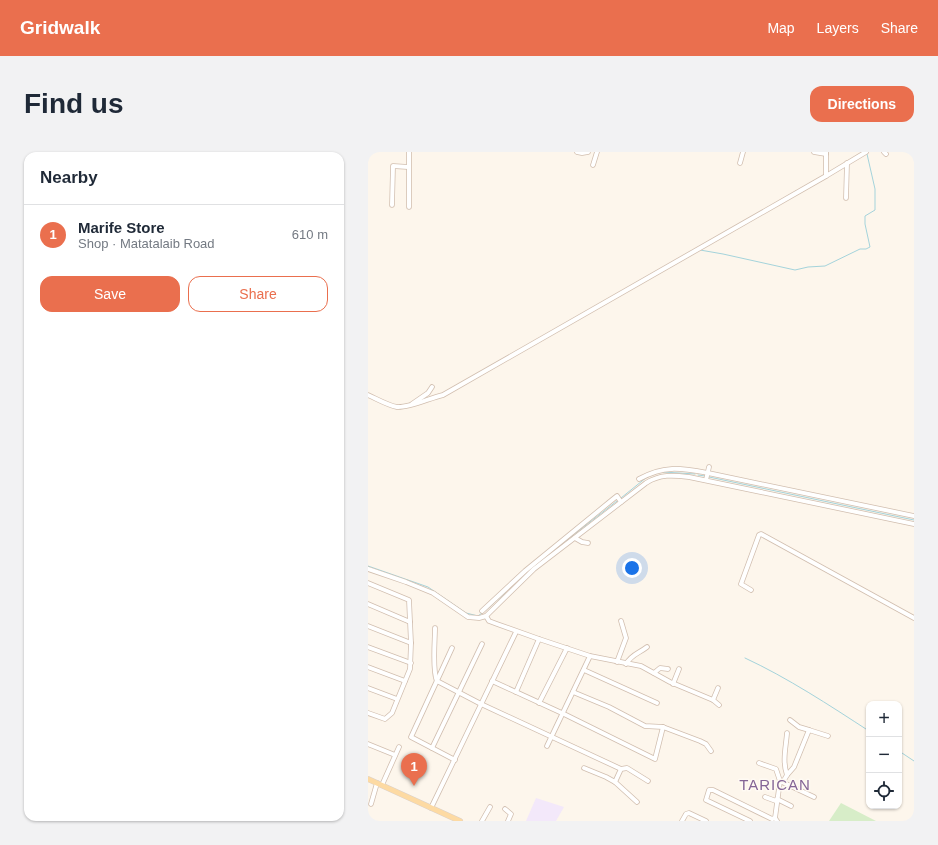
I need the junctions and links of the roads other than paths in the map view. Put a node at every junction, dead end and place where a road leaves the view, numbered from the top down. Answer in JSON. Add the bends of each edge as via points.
{"nodes":[{"id":1,"x":409,"y":152,"type":"edge"},
{"id":2,"x":577,"y":152,"type":"edge"},
{"id":3,"x":588,"y":152,"type":"edge"},
{"id":4,"x":598,"y":152,"type":"edge"},
{"id":5,"x":743,"y":152,"type":"edge"},
{"id":6,"x":814,"y":152,"type":"edge"},
{"id":7,"x":866,"y":152,"type":"edge"},
{"id":8,"x":826,"y":153,"type":"edge"},
{"id":9,"x":740,"y":163,"type":"dead end"},
{"id":10,"x":847,"y":163,"type":"junction"},
{"id":11,"x":593,"y":165,"type":"dead end"},
{"id":12,"x":408,"y":167,"type":"junction"},
{"id":13,"x":826,"y":176,"type":"junction"},
{"id":14,"x":846,"y":198,"type":"dead end"},
{"id":15,"x":392,"y":205,"type":"dead end"},
{"id":16,"x":409,"y":207,"type":"dead end"},
{"id":17,"x":432,"y":387,"type":"dead end"},
{"id":18,"x":368,"y":394,"type":"edge"},
{"id":19,"x":410,"y":405,"type":"junction"},
{"id":20,"x":709,"y":467,"type":"dead end"},
{"id":21,"x":697,"y":471,"type":"junction"},
{"id":22,"x":708,"y":472,"type":"junction"},
{"id":23,"x":696,"y":478,"type":"junction"},
{"id":24,"x":639,"y":479,"type":"dead end"},
{"id":25,"x":706,"y":480,"type":"junction"},
{"id":26,"x":621,"y":502,"type":"junction"},
{"id":27,"x":914,"y":516,"type":"edge"},
{"id":28,"x":914,"y":524,"type":"edge"},
{"id":29,"x":575,"y":538,"type":"junction"},
{"id":30,"x":588,"y":543,"type":"dead end"},
{"id":31,"x":368,"y":569,"type":"edge"},
{"id":32,"x":368,"y":583,"type":"edge"},
{"id":33,"x":751,"y":590,"type":"dead end"},
{"id":34,"x":368,"y":604,"type":"edge"},
{"id":35,"x":482,"y":611,"type":"dead end"},
{"id":36,"x":486,"y":616,"type":"junction"},
{"id":37,"x":914,"y":618,"type":"edge"},
{"id":38,"x":621,"y":621,"type":"dead end"},
{"id":39,"x":410,"y":622,"type":"junction"},
{"id":40,"x":368,"y":626,"type":"edge"},
{"id":41,"x":435,"y":628,"type":"dead end"},
{"id":42,"x":516,"y":632,"type":"junction"},
{"id":43,"x":539,"y":639,"type":"junction"},
{"id":44,"x":411,"y":643,"type":"junction"},
{"id":45,"x":482,"y":644,"type":"dead end"},
{"id":46,"x":368,"y":647,"type":"edge"},
{"id":47,"x":646,"y":647,"type":"dead end"},
{"id":48,"x":452,"y":648,"type":"dead end"},
{"id":49,"x":567,"y":648,"type":"junction"},
{"id":50,"x":590,"y":656,"type":"junction"},
{"id":51,"x":617,"y":662,"type":"junction"},
{"id":52,"x":411,"y":663,"type":"junction"},
{"id":53,"x":626,"y":664,"type":"junction"},
{"id":54,"x":368,"y":667,"type":"edge"},
{"id":55,"x":668,"y":669,"type":"dead end"},
{"id":56,"x":679,"y":669,"type":"dead end"},
{"id":57,"x":584,"y":670,"type":"junction"},
{"id":58,"x":654,"y":673,"type":"junction"},
{"id":59,"x":492,"y":680,"type":"junction"},
{"id":60,"x":405,"y":681,"type":"junction"},
{"id":61,"x":437,"y":681,"type":"junction"},
{"id":62,"x":673,"y":684,"type":"junction"},
{"id":63,"x":368,"y":688,"type":"edge"},
{"id":64,"x":718,"y":688,"type":"dead end"},
{"id":65,"x":459,"y":692,"type":"junction"},
{"id":66,"x":516,"y":692,"type":"junction"},
{"id":67,"x":573,"y":692,"type":"junction"},
{"id":68,"x":397,"y":699,"type":"junction"},
{"id":69,"x":713,"y":700,"type":"junction"},
{"id":70,"x":539,"y":703,"type":"junction"},
{"id":71,"x":657,"y":703,"type":"dead end"},
{"id":72,"x":481,"y":704,"type":"junction"},
{"id":73,"x":719,"y":705,"type":"dead end"},
{"id":74,"x":368,"y":713,"type":"edge"},
{"id":75,"x":564,"y":714,"type":"junction"},
{"id":76,"x":790,"y":720,"type":"dead end"},
{"id":77,"x":663,"y":727,"type":"junction"},
{"id":78,"x":809,"y":730,"type":"junction"},
{"id":79,"x":787,"y":733,"type":"dead end"},
{"id":80,"x":552,"y":736,"type":"junction"},
{"id":81,"x":828,"y":736,"type":"dead end"},
{"id":82,"x":368,"y":744,"type":"edge"},
{"id":83,"x":547,"y":746,"type":"dead end"},
{"id":84,"x":399,"y":747,"type":"dead end"},
{"id":85,"x":432,"y":748,"type":"junction"},
{"id":86,"x":711,"y":751,"type":"dead end"},
{"id":87,"x":395,"y":755,"type":"junction"},
{"id":88,"x":455,"y":760,"type":"junction"},
{"id":89,"x":759,"y":763,"type":"dead end"},
{"id":90,"x":584,"y":768,"type":"dead end"},
{"id":91,"x":621,"y":769,"type":"junction"},
{"id":92,"x":787,"y":775,"type":"junction"},
{"id":93,"x":368,"y":779,"type":"edge"},
{"id":94,"x":648,"y":781,"type":"dead end"},
{"id":95,"x":781,"y":781,"type":"junction"},
{"id":96,"x":615,"y":782,"type":"junction"},
{"id":97,"x":380,"y":784,"type":"junction"},
{"id":98,"x":765,"y":797,"type":"dead end"},
{"id":99,"x":814,"y":797,"type":"dead end"},
{"id":100,"x":777,"y":800,"type":"junction"},
{"id":101,"x":637,"y":802,"type":"dead end"},
{"id":102,"x":371,"y":804,"type":"dead end"},
{"id":103,"x":791,"y":806,"type":"dead end"},
{"id":104,"x":490,"y":807,"type":"dead end"},
{"id":105,"x":432,"y":808,"type":"junction"},
{"id":106,"x":506,"y":809,"type":"dead end"},
{"id":107,"x":446,"y":818,"type":"edge"},
{"id":108,"x":774,"y":820,"type":"edge"},
{"id":109,"x":460,"y":821,"type":"edge"},
{"id":110,"x":482,"y":821,"type":"edge"},
{"id":111,"x":508,"y":821,"type":"edge"},
{"id":112,"x":682,"y":821,"type":"edge"},
{"id":113,"x":706,"y":821,"type":"edge"},
{"id":114,"x":750,"y":821,"type":"edge"}],
"edges":[{"from":1,"to":12,"type":"street"},
{"from":2,"to":3,"type":"street"},
{"from":4,"to":11,"type":"street"},
{"from":5,"to":9,"type":"street"},
{"from":6,"to":8,"type":"street"},
{"from":7,"to":10,"type":"street"},
{"from":8,"to":13,"type":"street"},
{"from":10,"to":13,"type":"street"},
{"from":10,"to":14,"type":"street"},
{"from":12,"to":15,"type":"street","via":[[393,166]]},
{"from":12,"to":16,"type":"street"},
{"from":13,"to":19,"type":"street","via":[[466,383],[443,395]]},
{"from":17,"to":19,"type":"street","via":[[428,393]]},
{"from":18,"to":19,"type":"street","via":[[398,407]]},
{"from":20,"to":22,"type":"street"},
{"from":21,"to":22,"type":"street"},
{"from":21,"to":23,"type":"street"},
{"from":21,"to":24,"type":"street","via":[[666,468]]},
{"from":22,"to":25,"type":"street"},
{"from":22,"to":27,"type":"street"},
{"from":23,"to":25,"type":"street"},
{"from":23,"to":26,"type":"street","via":[[658,476]]},
{"from":25,"to":28,"type":"street"},
{"from":26,"to":29,"type":"street"},
{"from":26,"to":35,"type":"street","via":[[617,496],[525,571]]},
{"from":29,"to":30,"type":"street"},
{"from":29,"to":36,"type":"street","via":[[533,571]]},
{"from":31,"to":36,"type":"street","via":[[432,593],[468,617]]},
{"from":32,"to":39,"type":"street","via":[[408,599]]},
{"from":33,"to":37,"type":"street","via":[[741,584],[761,534]]},
{"from":34,"to":39,"type":"street"},
{"from":36,"to":42,"type":"street","via":[[490,621]]},
{"from":38,"to":51,"type":"street","via":[[626,638]]},
{"from":39,"to":44,"type":"street"},
{"from":40,"to":44,"type":"street"},
{"from":41,"to":61,"type":"street"},
{"from":42,"to":43,"type":"street"},
{"from":42,"to":59,"type":"street"},
{"from":43,"to":49,"type":"street"},
{"from":43,"to":66,"type":"street"},
{"from":44,"to":52,"type":"street"},
{"from":45,"to":65,"type":"street"},
{"from":46,"to":52,"type":"street"},
{"from":47,"to":53,"type":"street","via":[[638,654],[630,656]]},
{"from":48,"to":61,"type":"street"},
{"from":49,"to":50,"type":"street"},
{"from":49,"to":70,"type":"street"},
{"from":50,"to":51,"type":"street"},
{"from":50,"to":57,"type":"street"},
{"from":51,"to":53,"type":"street"},
{"from":52,"to":60,"type":"street"},
{"from":53,"to":58,"type":"street","via":[[641,666]]},
{"from":54,"to":60,"type":"street"},
{"from":55,"to":58,"type":"street","via":[[660,668]]},
{"from":56,"to":62,"type":"street"},
{"from":57,"to":67,"type":"street"},
{"from":57,"to":71,"type":"street"},
{"from":58,"to":62,"type":"street"},
{"from":59,"to":66,"type":"street"},
{"from":59,"to":72,"type":"street"},
{"from":60,"to":68,"type":"street"},
{"from":61,"to":65,"type":"street"},
{"from":61,"to":85,"type":"street","via":[[410,736]]},
{"from":62,"to":69,"type":"street"},
{"from":63,"to":68,"type":"street"},
{"from":64,"to":69,"type":"street"},
{"from":65,"to":72,"type":"street"},
{"from":65,"to":85,"type":"street"},
{"from":66,"to":70,"type":"street"},
{"from":67,"to":75,"type":"street"},
{"from":67,"to":77,"type":"street","via":[[645,726]]},
{"from":68,"to":74,"type":"street","via":[[386,719]]},
{"from":69,"to":73,"type":"street"},
{"from":70,"to":75,"type":"street"},
{"from":72,"to":80,"type":"street"},
{"from":72,"to":88,"type":"street"},
{"from":75,"to":77,"type":"street","via":[[655,758]]},
{"from":75,"to":80,"type":"street"},
{"from":76,"to":78,"type":"street","via":[[799,727]]},
{"from":77,"to":86,"type":"street","via":[[700,741]]},
{"from":78,"to":81,"type":"street"},
{"from":78,"to":92,"type":"street","via":[[794,767]]},
{"from":79,"to":92,"type":"street","via":[[784,768]]},
{"from":80,"to":83,"type":"street"},
{"from":80,"to":91,"type":"street"},
{"from":82,"to":87,"type":"street"},
{"from":84,"to":87,"type":"street"},
{"from":85,"to":88,"type":"street"},
{"from":87,"to":97,"type":"street"},
{"from":88,"to":105,"type":"street"},
{"from":89,"to":95,"type":"street","via":[[776,769]]},
{"from":90,"to":96,"type":"street"},
{"from":91,"to":94,"type":"street","via":[[627,768]]},
{"from":91,"to":96,"type":"street"},
{"from":92,"to":95,"type":"street"},
{"from":93,"to":97,"type":"main road"},
{"from":95,"to":99,"type":"street"},
{"from":95,"to":100,"type":"street"},
{"from":96,"to":101,"type":"street"},
{"from":97,"to":102,"type":"street"},
{"from":97,"to":105,"type":"main road"},
{"from":98,"to":100,"type":"street"},
{"from":100,"to":103,"type":"street"},
{"from":100,"to":108,"type":"street"},
{"from":104,"to":110,"type":"street"},
{"from":105,"to":107,"type":"main road"},
{"from":106,"to":111,"type":"street","via":[[511,814]]},
{"from":107,"to":109,"type":"main road"},
{"from":108,"to":114,"type":"street","via":[[709,790],[706,800]]},
{"from":112,"to":113,"type":"street","via":[[689,813]]}]}
